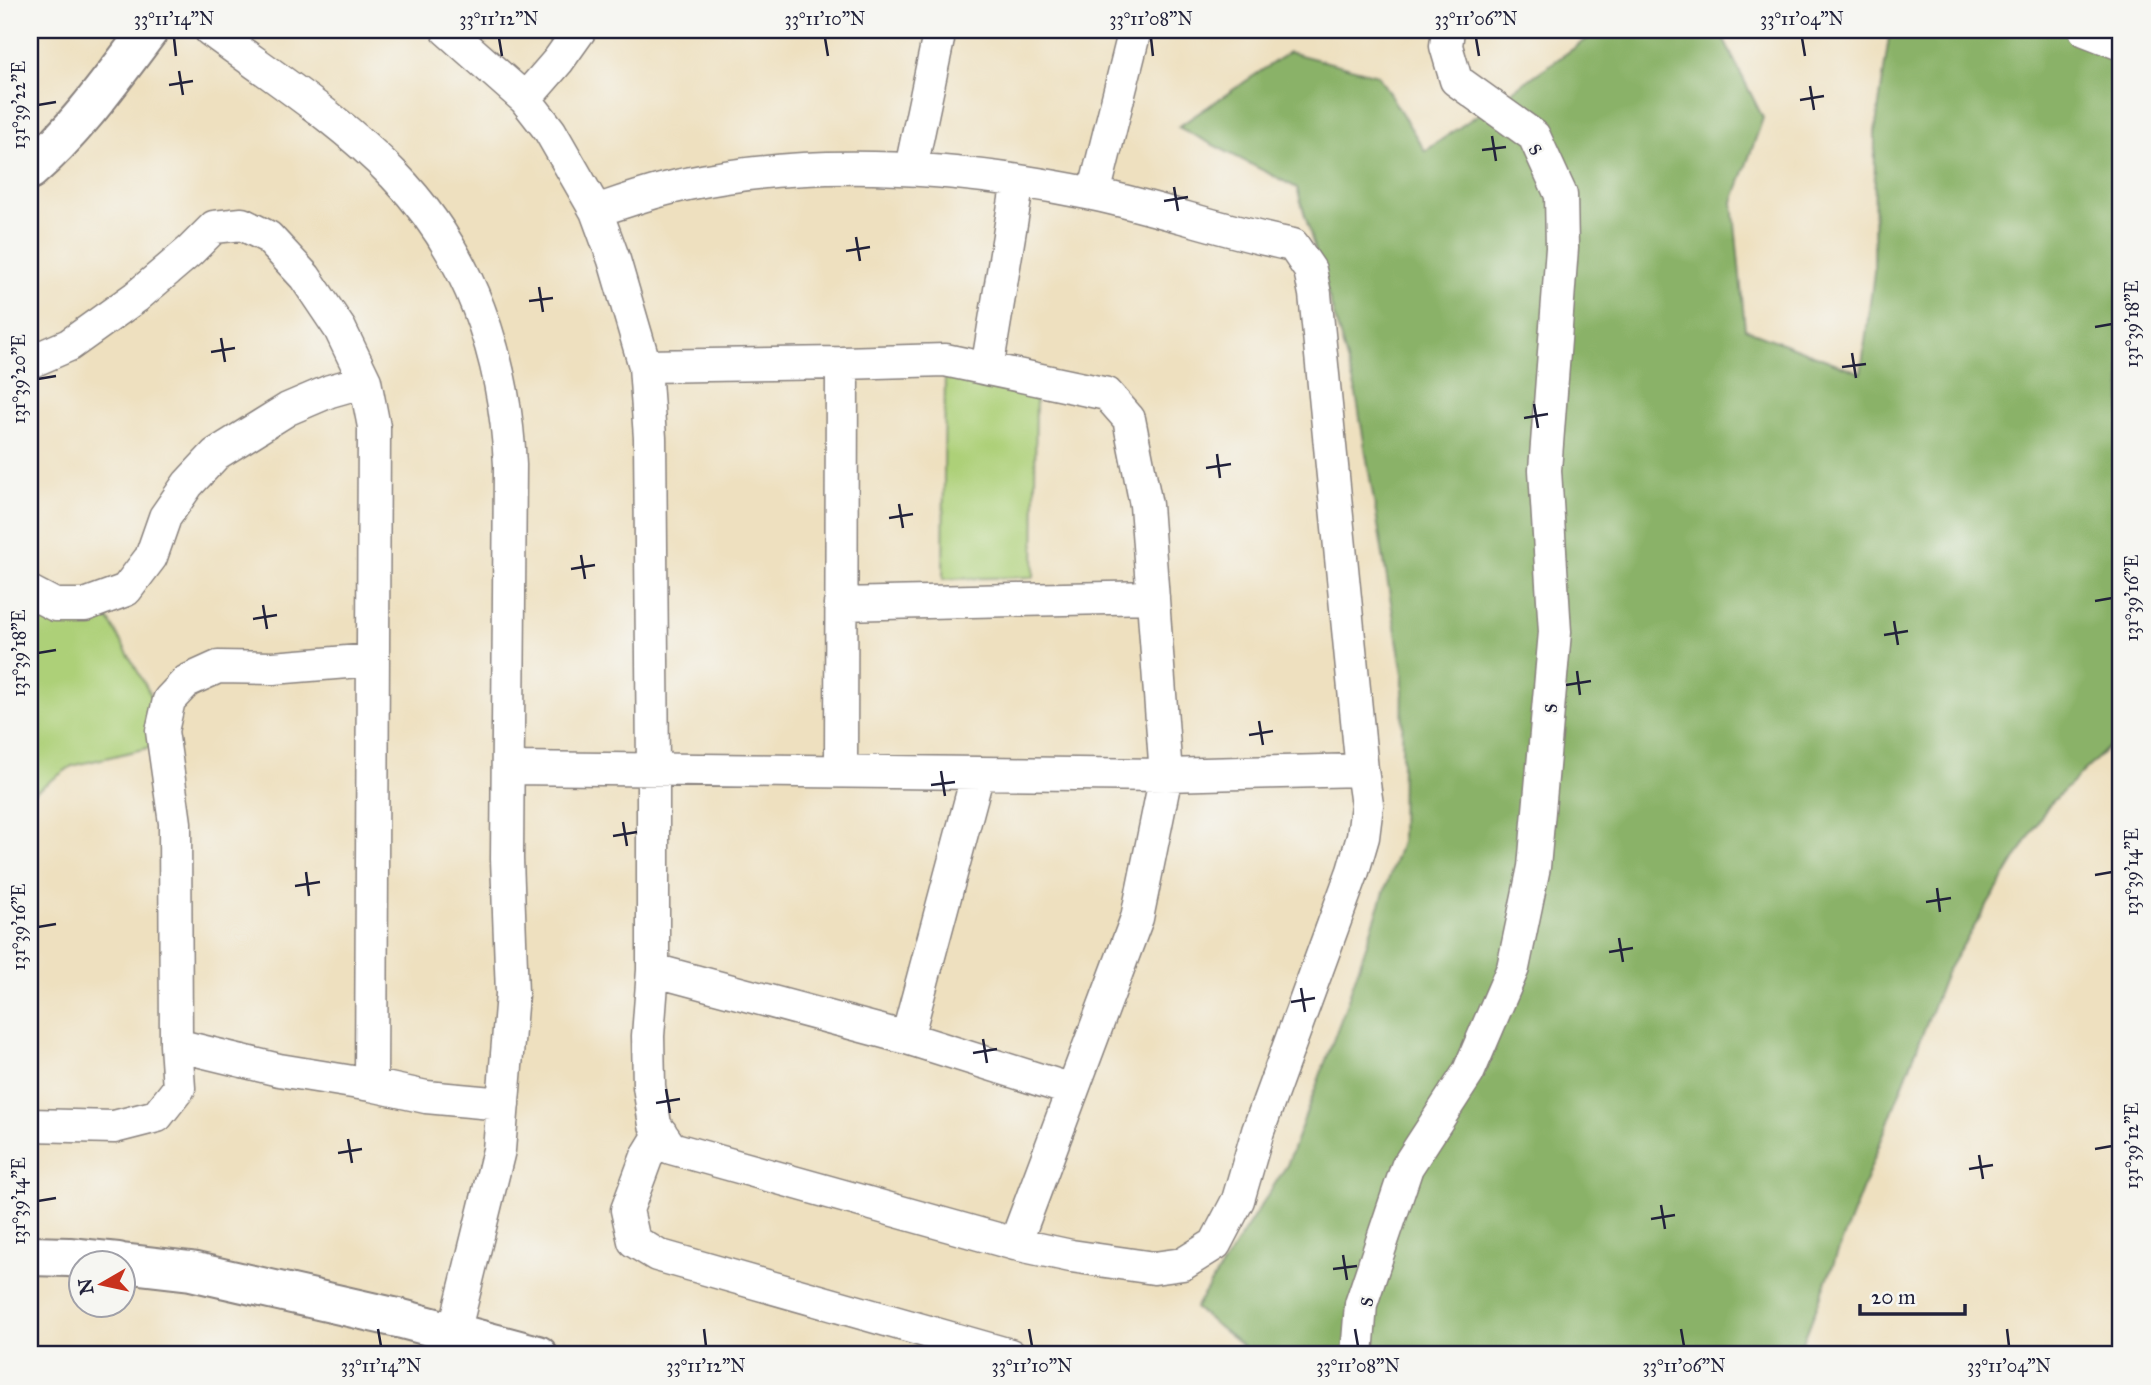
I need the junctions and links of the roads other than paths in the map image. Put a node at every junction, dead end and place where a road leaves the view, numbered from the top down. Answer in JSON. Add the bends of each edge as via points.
{"nodes":[{"id":1,"x":149,"y":30,"type":"edge"},
{"id":2,"x":210,"y":30,"type":"edge"},
{"id":3,"x":447,"y":30,"type":"edge"},
{"id":4,"x":580,"y":30,"type":"edge"},
{"id":5,"x":940,"y":30,"type":"edge"},
{"id":6,"x":1135,"y":30,"type":"edge"},
{"id":7,"x":1448,"y":30,"type":"edge"},
{"id":8,"x":2085,"y":30,"type":"edge"},
{"id":9,"x":2121,"y":44,"type":"edge"},
{"id":10,"x":525,"y":99,"type":"junction"},
{"id":11,"x":911,"y":168,"type":"junction"},
{"id":12,"x":30,"y":170,"type":"edge"},
{"id":13,"x":1018,"y":181,"type":"junction"},
{"id":14,"x":1094,"y":194,"type":"junction"},
{"id":15,"x":596,"y":211,"type":"junction"},
{"id":16,"x":30,"y":362,"type":"edge"},
{"id":17,"x":842,"y":363,"type":"junction"},
{"id":18,"x":645,"y":366,"type":"junction"},
{"id":19,"x":987,"y":369,"type":"junction"},
{"id":20,"x":365,"y":382,"type":"junction"},
{"id":21,"x":30,"y":592,"type":"edge"},
{"id":22,"x":1153,"y":597,"type":"junction"},
{"id":23,"x":840,"y":604,"type":"junction"},
{"id":24,"x":372,"y":660,"type":"junction"},
{"id":25,"x":509,"y":768,"type":"junction"},
{"id":26,"x":653,"y":768,"type":"junction"},
{"id":27,"x":841,"y":770,"type":"junction"},
{"id":28,"x":1362,"y":770,"type":"junction"},
{"id":29,"x":978,"y":773,"type":"junction"},
{"id":30,"x":1166,"y":775,"type":"junction"},
{"id":31,"x":653,"y":970,"type":"junction"},
{"id":32,"x":907,"y":1038,"type":"junction"},
{"id":33,"x":176,"y":1045,"type":"junction"},
{"id":34,"x":371,"y":1085,"type":"junction"},
{"id":35,"x":1072,"y":1090,"type":"junction"},
{"id":36,"x":503,"y":1104,"type":"junction"},
{"id":37,"x":30,"y":1125,"type":"edge"},
{"id":38,"x":661,"y":1133,"type":"junction"},
{"id":39,"x":1015,"y":1244,"type":"junction"},
{"id":40,"x":30,"y":1256,"type":"edge"},
{"id":41,"x":66,"y":1257,"type":"edge"},
{"id":42,"x":136,"y":1265,"type":"edge"},
{"id":43,"x":454,"y":1334,"type":"junction"},
{"id":44,"x":538,"y":1355,"type":"edge"},
{"id":45,"x":1010,"y":1355,"type":"edge"},
{"id":46,"x":1357,"y":1355,"type":"edge"}],
"edges":[{"from":1,"to":12,"type":"street","via":[[88,111]]},
{"from":2,"to":25,"type":"street","via":[[345,131],[395,176],[446,239],[476,299],[489,335],[509,433]]},
{"from":3,"to":10,"type":"street"},
{"from":4,"to":10,"type":"street"},
{"from":5,"to":11,"type":"street"},
{"from":6,"to":14,"type":"street"},
{"from":7,"to":46,"type":"street","name":"s","via":[[1446,46],[1455,80],[1534,136],[1561,195],[1562,248],[1545,470],[1555,632],[1534,867],[1513,968],[1468,1073],[1407,1167],[1361,1304]]},
{"from":8,"to":9,"type":"street"},
{"from":10,"to":15,"type":"street","via":[[550,131]]},
{"from":11,"to":13,"type":"street"},
{"from":11,"to":15,"type":"street","via":[[755,173],[686,184]]},
{"from":13,"to":14,"type":"street"},
{"from":13,"to":19,"type":"street"},
{"from":14,"to":28,"type":"street","via":[[1293,245],[1310,270]]},
{"from":15,"to":18,"type":"street"},
{"from":16,"to":20,"type":"street","via":[[69,345],[136,298],[214,227],[242,224],[268,237],[305,277],[341,329]]},
{"from":17,"to":18,"type":"street"},
{"from":17,"to":19,"type":"street","via":[[945,360]]},
{"from":17,"to":23,"type":"street"},
{"from":18,"to":26,"type":"street","via":[[650,438]]},
{"from":19,"to":22,"type":"street","via":[[1107,394],[1129,419],[1146,505]]},
{"from":20,"to":21,"type":"street","via":[[288,409],[215,454],[165,517],[152,557],[126,590],[85,605],[55,605]]},
{"from":20,"to":24,"type":"street","via":[[374,427]]},
{"from":22,"to":23,"type":"street"},
{"from":22,"to":30,"type":"street"},
{"from":23,"to":27,"type":"street"},
{"from":24,"to":33,"type":"street","via":[[218,667],[187,681],[169,700],[162,730],[176,823]]},
{"from":24,"to":34,"type":"street"},
{"from":25,"to":26,"type":"street"},
{"from":25,"to":36,"type":"street","via":[[512,994]]},
{"from":26,"to":27,"type":"street"},
{"from":26,"to":31,"type":"street"},
{"from":27,"to":29,"type":"street"},
{"from":28,"to":30,"type":"street"},
{"from":28,"to":39,"type":"street","via":[[1367,805],[1353,871],[1258,1131],[1238,1200],[1215,1244],[1183,1264],[1154,1268]]},
{"from":29,"to":30,"type":"street"},
{"from":29,"to":32,"type":"street"},
{"from":30,"to":35,"type":"street","via":[[1137,918]]},
{"from":31,"to":32,"type":"street"},
{"from":31,"to":38,"type":"street","via":[[649,1086],[655,1125]]},
{"from":32,"to":35,"type":"street"},
{"from":33,"to":34,"type":"street","via":[[279,1070]]},
{"from":33,"to":37,"type":"street","via":[[179,1088],[158,1116],[114,1127]]},
{"from":34,"to":36,"type":"street","via":[[426,1097]]},
{"from":35,"to":39,"type":"street"},
{"from":36,"to":43,"type":"street","via":[[499,1150]]},
{"from":38,"to":39,"type":"street","via":[[671,1148]]},
{"from":38,"to":45,"type":"street","via":[[626,1210],[634,1241],[657,1255]]},
{"from":40,"to":41,"type":"street"},
{"from":42,"to":43,"type":"street","via":[[191,1271]]},
{"from":43,"to":44,"type":"street"}]}
